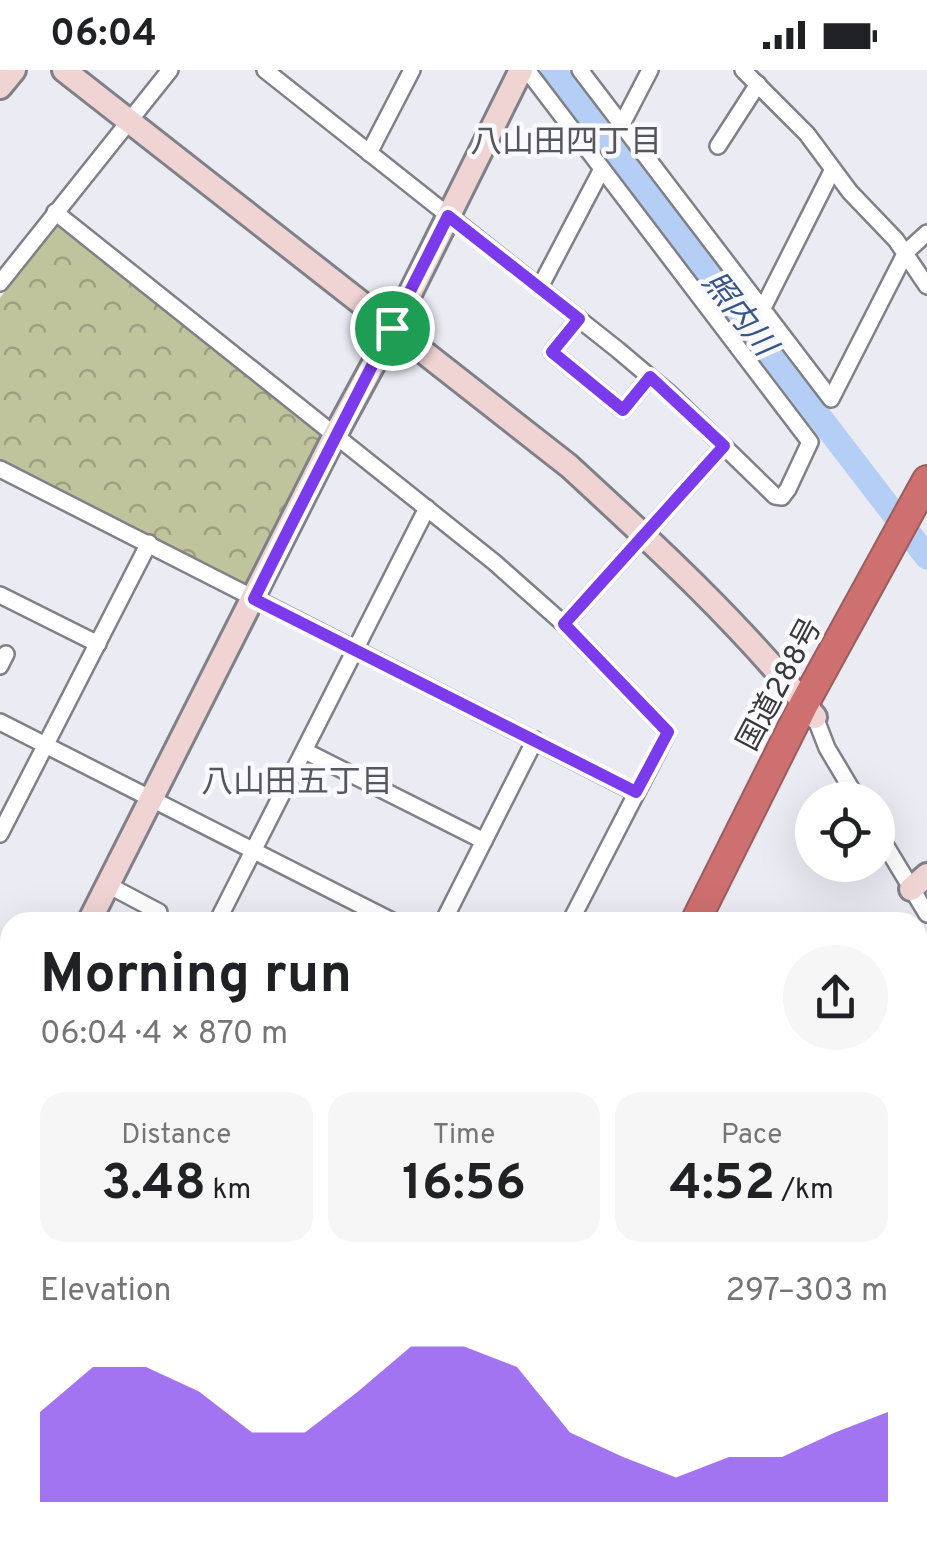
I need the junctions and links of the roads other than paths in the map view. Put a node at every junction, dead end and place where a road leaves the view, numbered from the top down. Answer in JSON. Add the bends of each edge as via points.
{"nodes":[{"id":1,"x":14,"y":70,"type":"edge"},
{"id":2,"x":64,"y":70,"type":"edge"},
{"id":3,"x":170,"y":70,"type":"edge"},
{"id":4,"x":265,"y":70,"type":"edge"},
{"id":5,"x":412,"y":70,"type":"edge"},
{"id":6,"x":524,"y":70,"type":"edge"},
{"id":7,"x":580,"y":70,"type":"edge"},
{"id":8,"x":650,"y":70,"type":"edge"},
{"id":9,"x":743,"y":70,"type":"edge"},
{"id":10,"x":758,"y":84,"type":"junction"},
{"id":11,"x":0,"y":88,"type":"edge"},
{"id":12,"x":129,"y":120,"type":"junction"},
{"id":13,"x":622,"y":124,"type":"junction"},
{"id":14,"x":718,"y":146,"type":"dead end"},
{"id":15,"x":370,"y":153,"type":"junction"},
{"id":16,"x":602,"y":169,"type":"junction"},
{"id":17,"x":832,"y":170,"type":"junction"},
{"id":18,"x":55,"y":212,"type":"junction"},
{"id":19,"x":448,"y":216,"type":"junction"},
{"id":20,"x":927,"y":233,"type":"edge"},
{"id":21,"x":906,"y":252,"type":"junction"},
{"id":22,"x":0,"y":283,"type":"edge"},
{"id":23,"x":927,"y":286,"type":"edge"},
{"id":24,"x":540,"y":287,"type":"junction"},
{"id":25,"x":762,"y":310,"type":"junction"},
{"id":26,"x":579,"y":319,"type":"junction"},
{"id":27,"x":392,"y":328,"type":"junction"},
{"id":28,"x":650,"y":377,"type":"junction"},
{"id":29,"x":335,"y":435,"type":"junction"},
{"id":30,"x":724,"y":446,"type":"junction"},
{"id":31,"x":0,"y":469,"type":"edge"},
{"id":32,"x":924,"y":498,"type":"edge"},
{"id":33,"x":427,"y":508,"type":"junction"},
{"id":34,"x":644,"y":534,"type":"junction"},
{"id":35,"x":149,"y":544,"type":"junction"},
{"id":36,"x":0,"y":595,"type":"edge"},
{"id":37,"x":254,"y":599,"type":"junction"},
{"id":38,"x":564,"y":624,"type":"junction"},
{"id":39,"x":98,"y":644,"type":"junction"},
{"id":40,"x":355,"y":650,"type":"junction"},
{"id":41,"x":809,"y":710,"type":"junction"},
{"id":42,"x":0,"y":722,"type":"edge"},
{"id":43,"x":534,"y":740,"type":"junction"},
{"id":44,"x":46,"y":746,"type":"junction"},
{"id":45,"x":304,"y":751,"type":"junction"},
{"id":46,"x":847,"y":782,"type":"edge"},
{"id":47,"x":636,"y":792,"type":"junction"},
{"id":48,"x":151,"y":800,"type":"junction"},
{"id":49,"x":0,"y":834,"type":"edge"},
{"id":50,"x":484,"y":841,"type":"junction"},
{"id":51,"x":254,"y":851,"type":"junction"},
{"id":52,"x":895,"y":853,"type":"edge"},
{"id":53,"x":919,"y":882,"type":"edge"},
{"id":54,"x":108,"y":885,"type":"junction"},
{"id":55,"x":94,"y":912,"type":"edge"},
{"id":56,"x":159,"y":912,"type":"edge"},
{"id":57,"x":223,"y":912,"type":"edge"},
{"id":58,"x":374,"y":912,"type":"edge"},
{"id":59,"x":448,"y":912,"type":"edge"},
{"id":60,"x":575,"y":912,"type":"edge"},
{"id":61,"x":700,"y":912,"type":"edge"},
{"id":62,"x":718,"y":912,"type":"edge"},
{"id":63,"x":926,"y":912,"type":"edge"}],
"edges":[{"from":1,"to":11,"type":"street"},
{"from":2,"to":12,"type":"street"},
{"from":3,"to":12,"type":"street"},
{"from":4,"to":15,"type":"street"},
{"from":5,"to":15,"type":"street"},
{"from":6,"to":16,"type":"street"},
{"from":6,"to":19,"type":"street"},
{"from":7,"to":13,"type":"street"},
{"from":8,"to":13,"type":"street"},
{"from":9,"to":10,"type":"street"},
{"from":10,"to":14,"type":"street"},
{"from":10,"to":17,"type":"street"},
{"from":12,"to":18,"type":"street"},
{"from":12,"to":27,"type":"street"},
{"from":13,"to":25,"type":"street"},
{"from":15,"to":19,"type":"street"},
{"from":16,"to":24,"type":"street"},
{"from":16,"to":30,"type":"street","via":[[810,442],[782,498]]},
{"from":17,"to":21,"type":"street"},
{"from":17,"to":25,"type":"street"},
{"from":18,"to":22,"type":"street"},
{"from":18,"to":29,"type":"street"},
{"from":19,"to":24,"type":"street"},
{"from":19,"to":27,"type":"street"},
{"from":20,"to":21,"type":"street"},
{"from":21,"to":23,"type":"street"},
{"from":21,"to":25,"type":"street","via":[[830,400]]},
{"from":24,"to":26,"type":"street"},
{"from":26,"to":28,"type":"street"},
{"from":26,"to":28,"type":"street","via":[[552,352],[623,410]]},
{"from":27,"to":29,"type":"street"},
{"from":27,"to":34,"type":"street"},
{"from":28,"to":30,"type":"street"},
{"from":29,"to":33,"type":"street"},
{"from":29,"to":37,"type":"street"},
{"from":30,"to":34,"type":"street"},
{"from":31,"to":35,"type":"street"},
{"from":32,"to":41,"type":"highway","name":"国道288号"},
{"from":33,"to":38,"type":"street"},
{"from":33,"to":40,"type":"street"},
{"from":34,"to":38,"type":"street"},
{"from":34,"to":41,"type":"street"},
{"from":35,"to":37,"type":"street"},
{"from":35,"to":39,"type":"street"},
{"from":36,"to":39,"type":"street"},
{"from":37,"to":40,"type":"street"},
{"from":37,"to":48,"type":"street"},
{"from":38,"to":47,"type":"street","via":[[668,732]]},
{"from":39,"to":44,"type":"street"},
{"from":40,"to":43,"type":"street"},
{"from":40,"to":45,"type":"street"},
{"from":41,"to":46,"type":"street"},
{"from":41,"to":61,"type":"highway","name":"国道288号"},
{"from":41,"to":62,"type":"highway","name":"国道288号"},
{"from":42,"to":44,"type":"street"},
{"from":43,"to":47,"type":"street"},
{"from":43,"to":50,"type":"street"},
{"from":44,"to":48,"type":"street"},
{"from":44,"to":49,"type":"street"},
{"from":45,"to":50,"type":"street"},
{"from":45,"to":51,"type":"street"},
{"from":47,"to":60,"type":"street"},
{"from":48,"to":51,"type":"street"},
{"from":48,"to":54,"type":"street"},
{"from":50,"to":59,"type":"street"},
{"from":51,"to":57,"type":"street"},
{"from":51,"to":58,"type":"street"},
{"from":52,"to":53,"type":"street"},
{"from":53,"to":63,"type":"street"},
{"from":54,"to":55,"type":"street"},
{"from":54,"to":56,"type":"street"}]}
